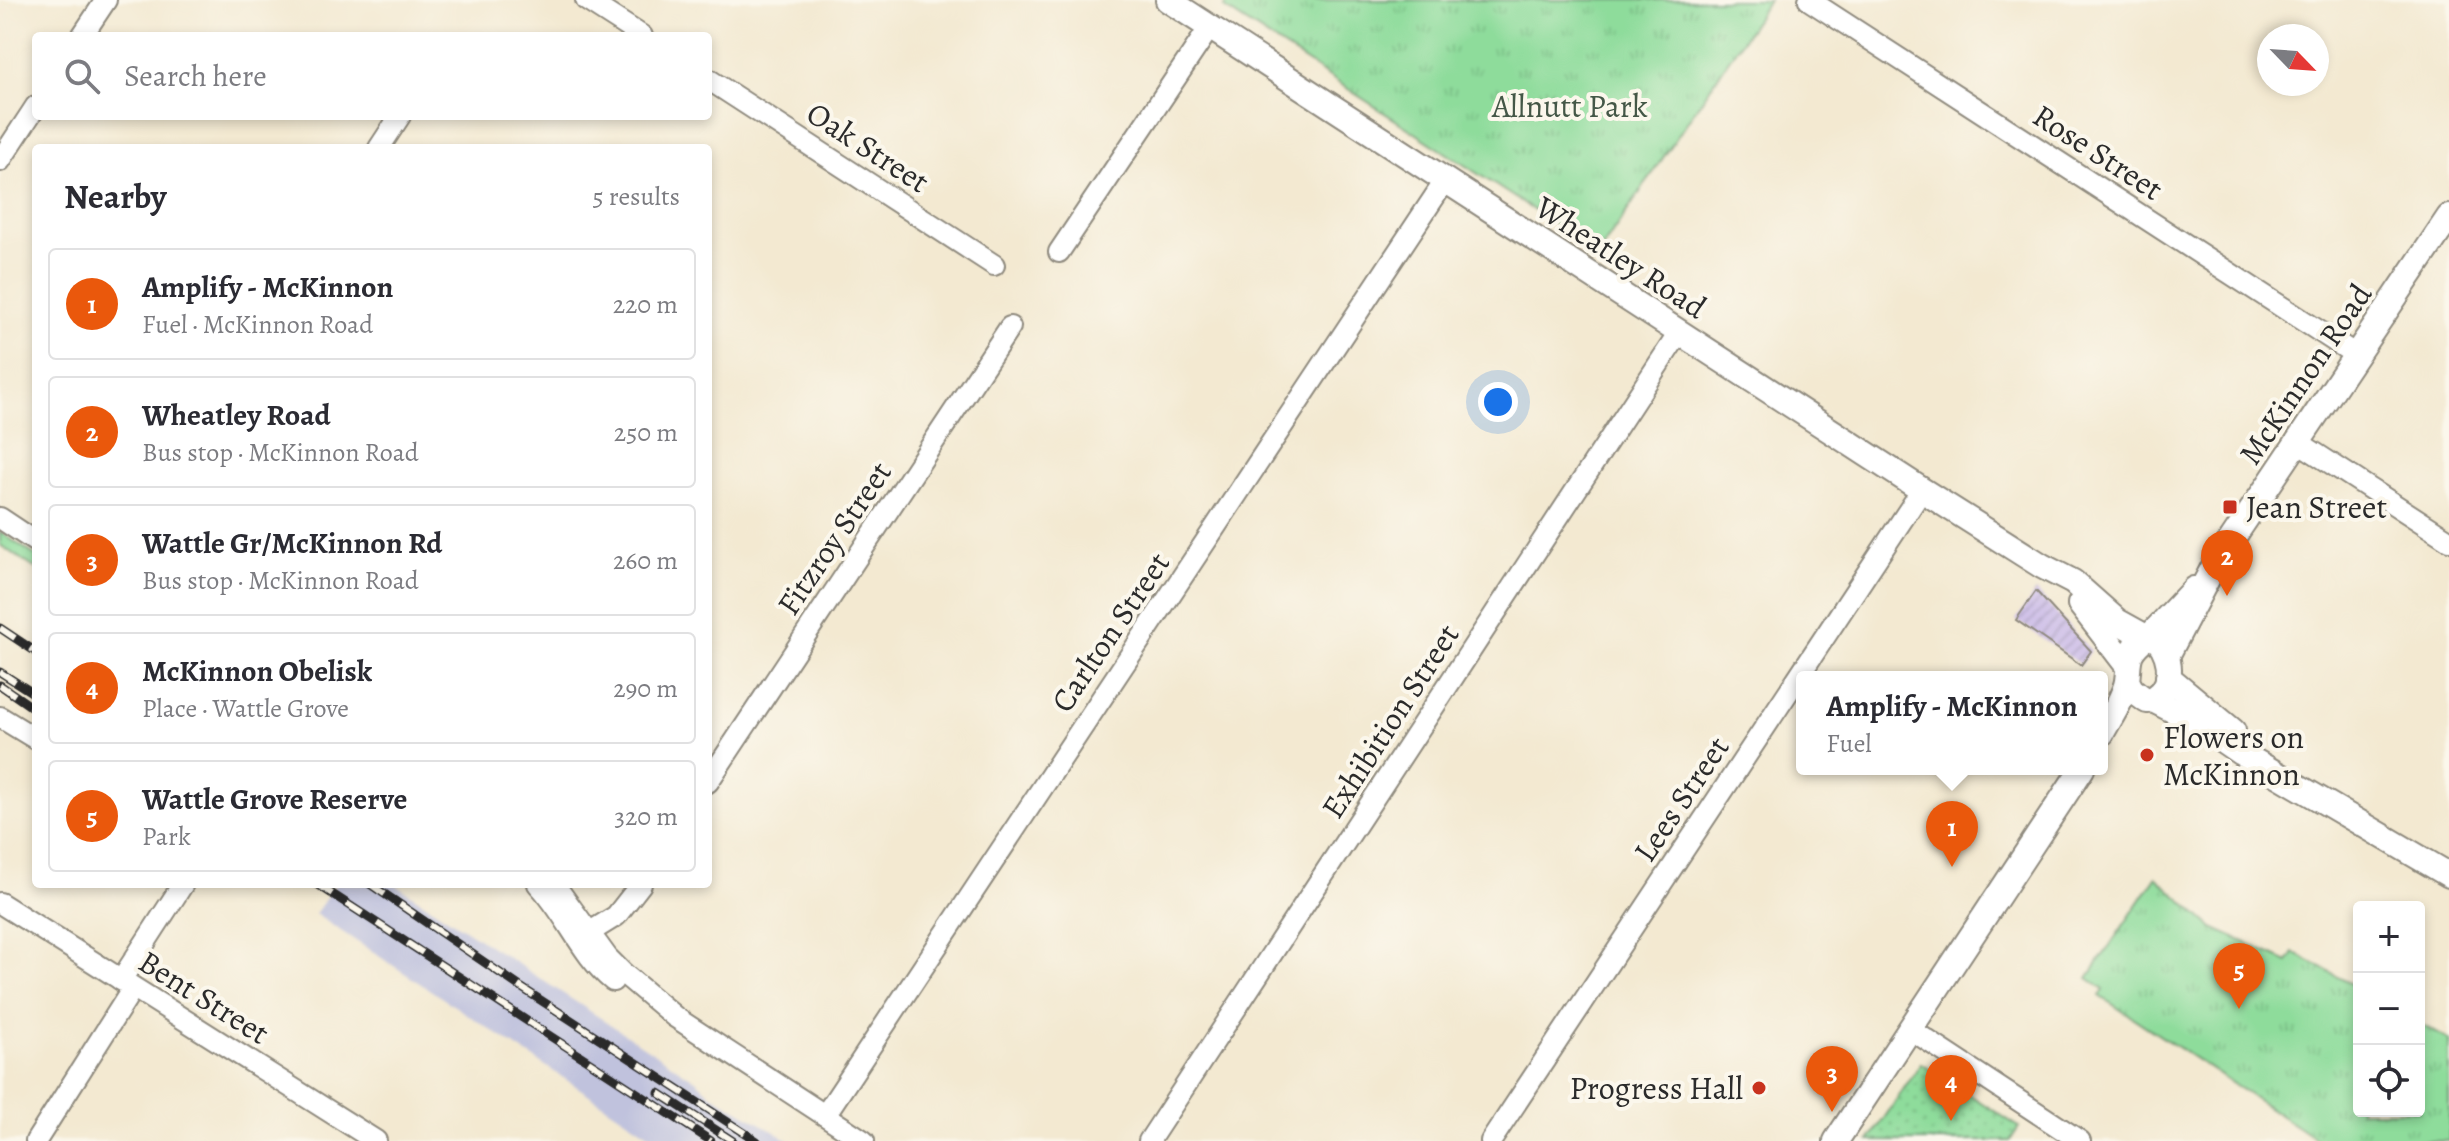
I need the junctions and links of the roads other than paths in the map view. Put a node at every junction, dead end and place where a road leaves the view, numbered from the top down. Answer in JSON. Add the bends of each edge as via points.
{"nodes":[{"id":1,"x":106,"y":0,"type":"edge"},
{"id":2,"x":586,"y":0,"type":"edge"},
{"id":3,"x":1168,"y":0,"type":"edge"},
{"id":4,"x":1809,"y":0,"type":"edge"},
{"id":5,"x":1210,"y":27,"type":"junction"},
{"id":6,"x":85,"y":32,"type":"edge"},
{"id":7,"x":636,"y":32,"type":"edge"},
{"id":8,"x":712,"y":82,"type":"edge"},
{"id":9,"x":32,"y":112,"type":"edge"},
{"id":10,"x":397,"y":120,"type":"edge"},
{"id":11,"x":382,"y":144,"type":"edge"},
{"id":12,"x":0,"y":161,"type":"edge"},
{"id":13,"x":1445,"y":181,"type":"junction"},
{"id":14,"x":2449,"y":217,"type":"edge"},
{"id":15,"x":1059,"y":252,"type":"dead end"},
{"id":16,"x":994,"y":265,"type":"dead end"},
{"id":17,"x":1010,"y":327,"type":"dead end"},
{"id":18,"x":1679,"y":333,"type":"junction"},
{"id":19,"x":2356,"y":355,"type":"junction"},
{"id":20,"x":2298,"y":442,"type":"junction"},
{"id":21,"x":1922,"y":490,"type":"junction"},
{"id":22,"x":0,"y":518,"type":"edge"},
{"id":23,"x":32,"y":539,"type":"edge"},
{"id":24,"x":2449,"y":540,"type":"edge"},
{"id":25,"x":2042,"y":566,"type":"junction"},
{"id":26,"x":2214,"y":566,"type":"junction"},
{"id":27,"x":2148,"y":637,"type":"junction"},
{"id":28,"x":2168,"y":666,"type":"junction"},
{"id":29,"x":1802,"y":671,"type":"edge"},
{"id":30,"x":2126,"y":672,"type":"junction"},
{"id":31,"x":1796,"y":680,"type":"edge"},
{"id":32,"x":2150,"y":701,"type":"junction"},
{"id":33,"x":0,"y":717,"type":"edge"},
{"id":34,"x":2108,"y":718,"type":"edge"},
{"id":35,"x":32,"y":737,"type":"edge"},
{"id":36,"x":2108,"y":739,"type":"edge"},
{"id":37,"x":2078,"y":775,"type":"edge"},
{"id":38,"x":712,"y":776,"type":"edge"},
{"id":39,"x":2285,"y":777,"type":"junction"},
{"id":40,"x":2449,"y":875,"type":"edge"},
{"id":41,"x":181,"y":888,"type":"edge"},
{"id":42,"x":542,"y":888,"type":"edge"},
{"id":43,"x":556,"y":888,"type":"edge"},
{"id":44,"x":638,"y":888,"type":"edge"},
{"id":45,"x":0,"y":903,"type":"edge"},
{"id":46,"x":585,"y":936,"type":"junction"},
{"id":47,"x":127,"y":984,"type":"junction"},
{"id":48,"x":1910,"y":1029,"type":"junction"},
{"id":49,"x":825,"y":1115,"type":"junction"},
{"id":50,"x":36,"y":1141,"type":"edge"},
{"id":51,"x":376,"y":1141,"type":"edge"},
{"id":52,"x":864,"y":1141,"type":"edge"},
{"id":53,"x":1149,"y":1141,"type":"edge"},
{"id":54,"x":1491,"y":1141,"type":"edge"},
{"id":55,"x":1836,"y":1141,"type":"edge"},
{"id":56,"x":2080,"y":1141,"type":"edge"}],
"edges":[{"from":1,"to":6,"type":"street"},
{"from":2,"to":7,"type":"street"},
{"from":3,"to":5,"type":"street","name":"Wheatley Road"},
{"from":4,"to":19,"type":"street","name":"Rose Street"},
{"from":5,"to":13,"type":"street","name":"Wheatley Road"},
{"from":5,"to":15,"type":"street"},
{"from":8,"to":16,"type":"street","name":"Oak Street"},
{"from":9,"to":12,"type":"street"},
{"from":10,"to":11,"type":"street"},
{"from":13,"to":18,"type":"street","name":"Wheatley Road"},
{"from":13,"to":49,"type":"street","name":"Carlton Street"},
{"from":14,"to":19,"type":"street","name":"McKinnon Road"},
{"from":17,"to":38,"type":"street","name":"Fitzroy Street"},
{"from":18,"to":21,"type":"street","name":"Wheatley Road"},
{"from":18,"to":53,"type":"street","name":"Exhibition Street"},
{"from":19,"to":20,"type":"street","name":"McKinnon Road"},
{"from":20,"to":24,"type":"street"},
{"from":20,"to":26,"type":"street","name":"McKinnon Road"},
{"from":21,"to":25,"type":"street","name":"Wheatley Road"},
{"from":21,"to":29,"type":"street","name":"Lees Street"},
{"from":22,"to":23,"type":"street"},
{"from":25,"to":27,"type":"street","name":"Wheatley Road"},
{"from":25,"to":30,"type":"street","name":"Wheatley Road","via":[[2069,591]]},
{"from":26,"to":27,"type":"street","name":"McKinnon Road"},
{"from":26,"to":28,"type":"street","name":"McKinnon Road"},
{"from":27,"to":28,"type":"street","name":"Wheatley Road","via":[[2157,639]]},
{"from":27,"to":30,"type":"street","name":"McKinnon Road","via":[[2132,651]]},
{"from":28,"to":32,"type":"street","name":"McKinnon Road"},
{"from":28,"to":39,"type":"street"},
{"from":30,"to":32,"type":"street","name":"Wheatley Road","via":[[2132,690]]},
{"from":30,"to":34,"type":"street"},
{"from":31,"to":54,"type":"street","name":"Lees Street"},
{"from":32,"to":36,"type":"street"},
{"from":32,"to":39,"type":"street","via":[[2196,722]]},
{"from":33,"to":35,"type":"street"},
{"from":37,"to":48,"type":"street"},
{"from":39,"to":40,"type":"street"},
{"from":41,"to":47,"type":"street"},
{"from":42,"to":46,"type":"street"},
{"from":43,"to":46,"type":"street"},
{"from":44,"to":46,"type":"street","via":[[616,916]]},
{"from":45,"to":47,"type":"street","name":"Bent Street"},
{"from":46,"to":49,"type":"street","via":[[594,963],[605,974]]},
{"from":47,"to":50,"type":"street"},
{"from":47,"to":51,"type":"street","name":"Bent Street"},
{"from":48,"to":55,"type":"street"},
{"from":48,"to":56,"type":"street"},
{"from":49,"to":52,"type":"street"}]}
